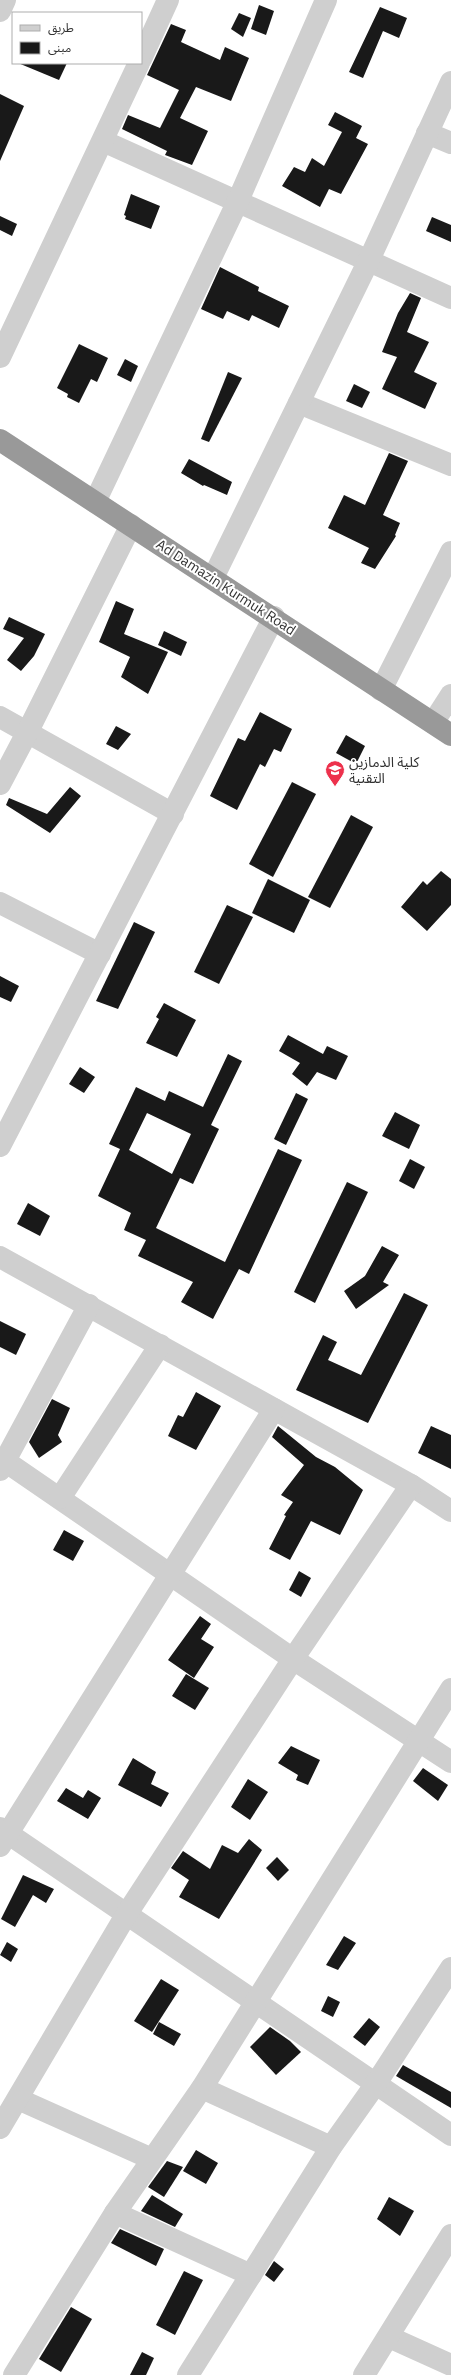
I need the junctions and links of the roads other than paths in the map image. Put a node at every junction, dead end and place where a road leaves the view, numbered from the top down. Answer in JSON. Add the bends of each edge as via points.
{"nodes":[{"id":1,"x":5,"y":0,"type":"edge"},
{"id":2,"x":168,"y":0,"type":"edge"},
{"id":3,"x":326,"y":0,"type":"edge"},
{"id":4,"x":0,"y":11,"type":"edge"},
{"id":5,"x":142,"y":57,"type":"edge"},
{"id":6,"x":139,"y":64,"type":"edge"},
{"id":7,"x":451,"y":82,"type":"edge"},
{"id":8,"x":427,"y":133,"type":"junction"},
{"id":9,"x":103,"y":141,"type":"junction"},
{"id":10,"x":451,"y":143,"type":"edge"},
{"id":11,"x":237,"y":203,"type":"junction"},
{"id":12,"x":368,"y":260,"type":"junction"},
{"id":13,"x":451,"y":298,"type":"edge"},
{"id":14,"x":0,"y":357,"type":"edge"},
{"id":15,"x":299,"y":403,"type":"junction"},
{"id":16,"x":0,"y":440,"type":"edge"},
{"id":17,"x":451,"y":465,"type":"edge"},
{"id":18,"x":95,"y":502,"type":"junction"},
{"id":19,"x":131,"y":525,"type":"junction"},
{"id":20,"x":451,"y":552,"type":"edge"},
{"id":21,"x":213,"y":578,"type":"junction"},
{"id":22,"x":274,"y":617,"type":"junction"},
{"id":23,"x":382,"y":690,"type":"junction"},
{"id":24,"x":451,"y":695,"type":"edge"},
{"id":25,"x":0,"y":717,"type":"edge"},
{"id":26,"x":433,"y":723,"type":"junction"},
{"id":27,"x":28,"y":732,"type":"junction"},
{"id":28,"x":451,"y":735,"type":"edge"},
{"id":29,"x":0,"y":784,"type":"edge"},
{"id":30,"x":173,"y":814,"type":"junction"},
{"id":31,"x":0,"y":903,"type":"edge"},
{"id":32,"x":100,"y":954,"type":"junction"},
{"id":33,"x":0,"y":1146,"type":"edge"},
{"id":34,"x":0,"y":1257,"type":"edge"},
{"id":35,"x":89,"y":1305,"type":"junction"},
{"id":36,"x":160,"y":1345,"type":"junction"},
{"id":37,"x":274,"y":1409,"type":"junction"},
{"id":38,"x":2,"y":1466,"type":"edge"},
{"id":39,"x":411,"y":1485,"type":"junction"},
{"id":40,"x":60,"y":1498,"type":"junction"},
{"id":41,"x":451,"y":1511,"type":"edge"},
{"id":42,"x":171,"y":1573,"type":"junction"},
{"id":43,"x":293,"y":1659,"type":"junction"},
{"id":44,"x":451,"y":1689,"type":"edge"},
{"id":45,"x":418,"y":1741,"type":"junction"},
{"id":46,"x":451,"y":1762,"type":"edge"},
{"id":47,"x":3,"y":1836,"type":"edge"},
{"id":48,"x":126,"y":1915,"type":"junction"},
{"id":49,"x":451,"y":1968,"type":"edge"},
{"id":50,"x":257,"y":2001,"type":"junction"},
{"id":51,"x":375,"y":2085,"type":"junction"},
{"id":52,"x":202,"y":2088,"type":"junction"},
{"id":53,"x":18,"y":2099,"type":"junction"},
{"id":54,"x":0,"y":2128,"type":"edge"},
{"id":55,"x":451,"y":2135,"type":"edge"},
{"id":56,"x":331,"y":2147,"type":"junction"},
{"id":57,"x":152,"y":2159,"type":"junction"},
{"id":58,"x":115,"y":2213,"type":"junction"},
{"id":59,"x":451,"y":2235,"type":"edge"},
{"id":60,"x":251,"y":2274,"type":"junction"},
{"id":61,"x":389,"y":2337,"type":"junction"},
{"id":62,"x":451,"y":2365,"type":"edge"},
{"id":63,"x":14,"y":2375,"type":"edge"},
{"id":64,"x":188,"y":2375,"type":"edge"},
{"id":65,"x":364,"y":2375,"type":"edge"}],
"edges":[{"from":1,"to":4,"type":"street"},
{"from":2,"to":5,"type":"street"},
{"from":3,"to":11,"type":"street"},
{"from":6,"to":9,"type":"street"},
{"from":7,"to":8,"type":"street"},
{"from":8,"to":10,"type":"street"},
{"from":8,"to":12,"type":"street"},
{"from":9,"to":11,"type":"street"},
{"from":9,"to":14,"type":"street"},
{"from":11,"to":12,"type":"street"},
{"from":11,"to":18,"type":"street"},
{"from":12,"to":13,"type":"street"},
{"from":12,"to":15,"type":"street"},
{"from":15,"to":17,"type":"street"},
{"from":15,"to":21,"type":"street"},
{"from":16,"to":18,"type":"highway","name":"Ad Damazin Kurmuk Road"},
{"from":18,"to":19,"type":"highway","name":"Ad Damazin Kurmuk Road"},
{"from":19,"to":21,"type":"highway","name":"Ad Damazin Kurmuk Road"},
{"from":19,"to":27,"type":"street"},
{"from":20,"to":23,"type":"street"},
{"from":21,"to":22,"type":"highway","name":"Ad Damazin Kurmuk Road"},
{"from":22,"to":23,"type":"highway","name":"Ad Damazin Kurmuk Road"},
{"from":22,"to":30,"type":"street"},
{"from":23,"to":26,"type":"highway","name":"Ad Damazin Kurmuk Road"},
{"from":24,"to":26,"type":"street"},
{"from":25,"to":27,"type":"street"},
{"from":26,"to":28,"type":"highway","name":"Ad Damazin Kurmuk Road"},
{"from":27,"to":29,"type":"street"},
{"from":27,"to":30,"type":"street"},
{"from":30,"to":32,"type":"street"},
{"from":31,"to":32,"type":"street"},
{"from":32,"to":33,"type":"street"},
{"from":34,"to":35,"type":"street"},
{"from":35,"to":36,"type":"street"},
{"from":35,"to":38,"type":"street"},
{"from":36,"to":37,"type":"street"},
{"from":36,"to":40,"type":"street"},
{"from":37,"to":39,"type":"street"},
{"from":37,"to":42,"type":"street"},
{"from":38,"to":40,"type":"street"},
{"from":39,"to":41,"type":"street"},
{"from":39,"to":43,"type":"street"},
{"from":40,"to":42,"type":"street"},
{"from":42,"to":43,"type":"street"},
{"from":42,"to":47,"type":"street"},
{"from":43,"to":45,"type":"street"},
{"from":43,"to":48,"type":"street"},
{"from":44,"to":45,"type":"street"},
{"from":45,"to":46,"type":"street"},
{"from":45,"to":50,"type":"street"},
{"from":47,"to":48,"type":"street"},
{"from":48,"to":50,"type":"street"},
{"from":48,"to":53,"type":"street"},
{"from":49,"to":51,"type":"street"},
{"from":50,"to":51,"type":"street"},
{"from":50,"to":52,"type":"street"},
{"from":51,"to":55,"type":"street"},
{"from":51,"to":56,"type":"street"},
{"from":52,"to":56,"type":"street"},
{"from":52,"to":57,"type":"street"},
{"from":53,"to":54,"type":"street"},
{"from":53,"to":57,"type":"street"},
{"from":56,"to":60,"type":"street"},
{"from":57,"to":58,"type":"street"},
{"from":58,"to":60,"type":"street"},
{"from":58,"to":63,"type":"street"},
{"from":59,"to":61,"type":"street"},
{"from":60,"to":64,"type":"street"},
{"from":61,"to":62,"type":"street"},
{"from":61,"to":65,"type":"street"}]}
